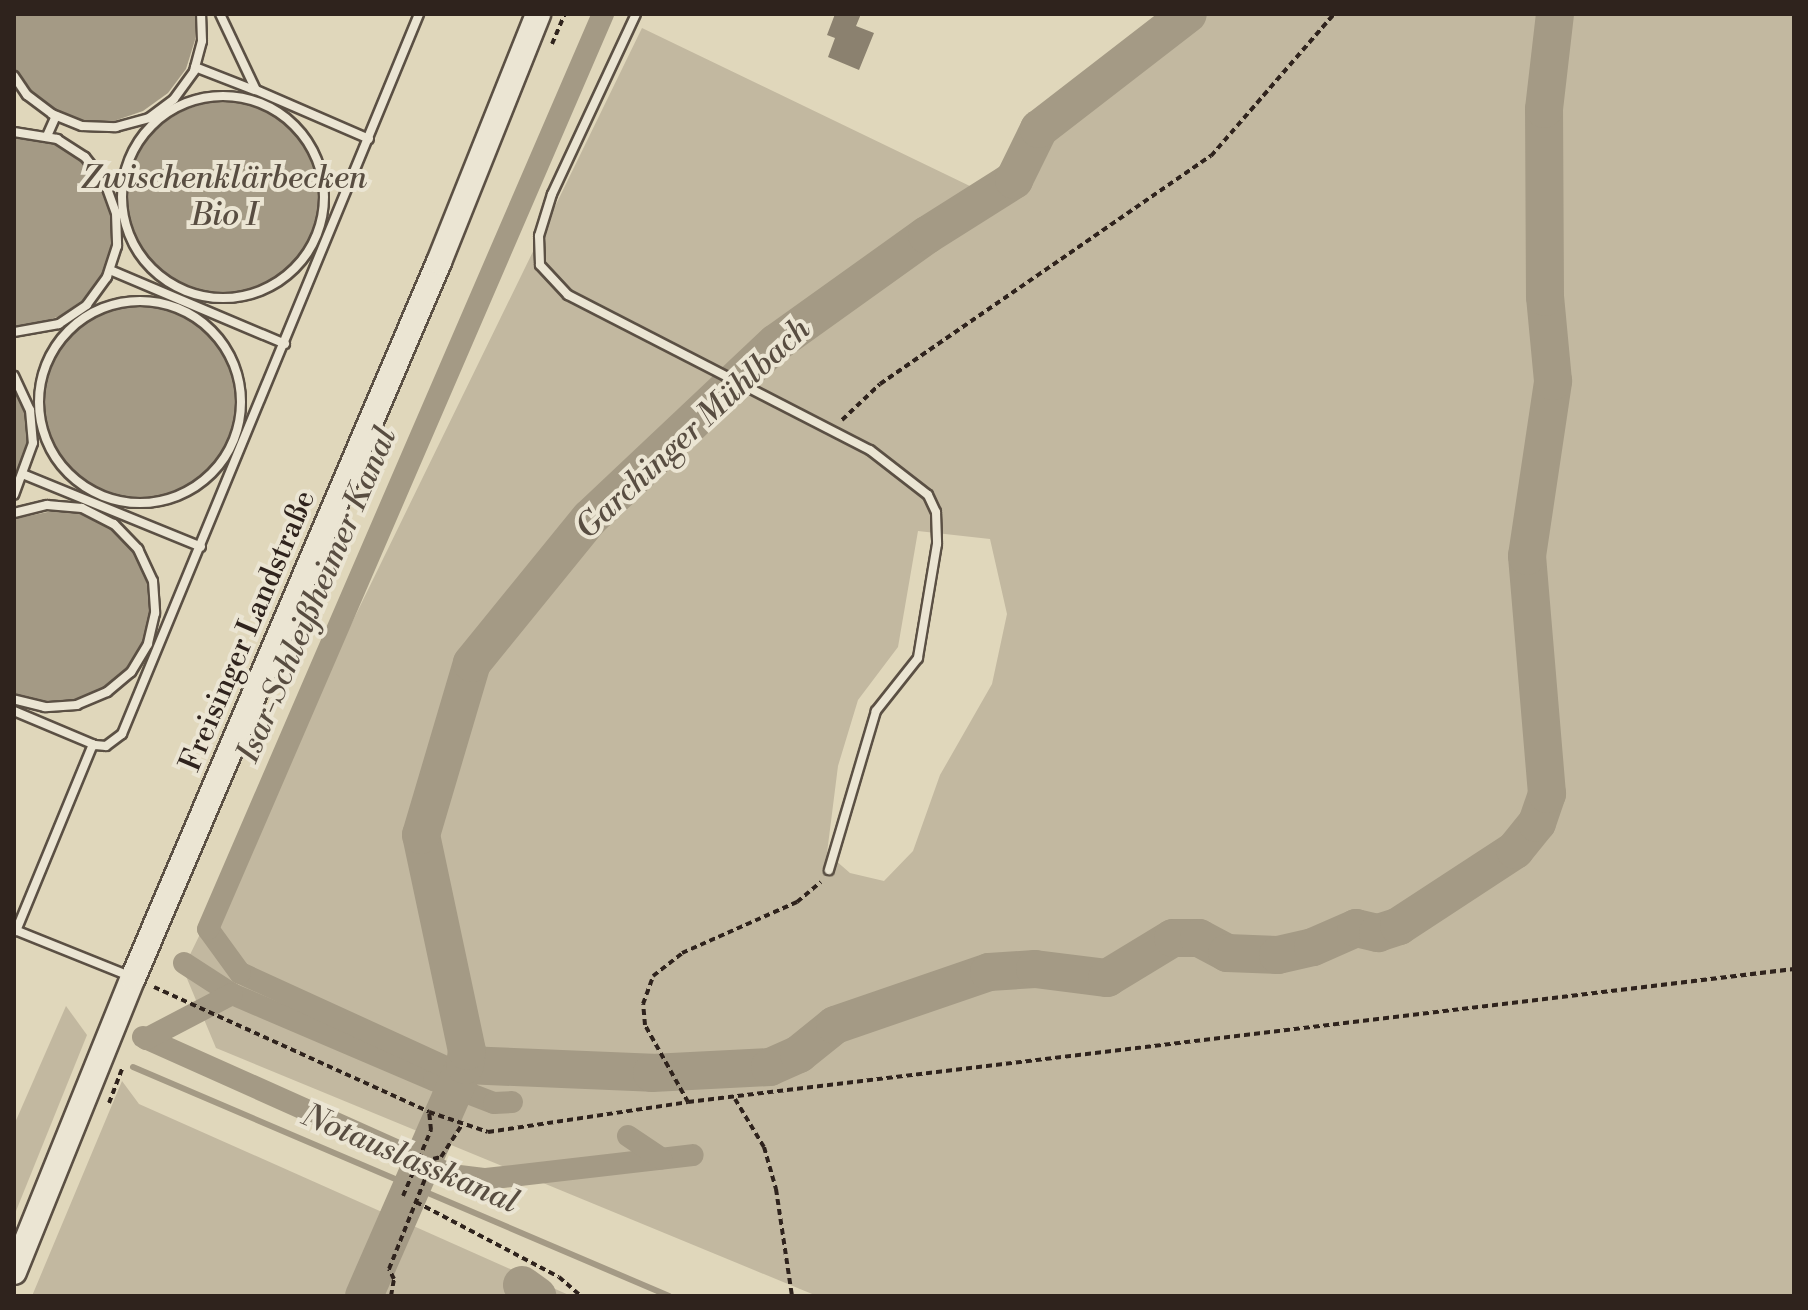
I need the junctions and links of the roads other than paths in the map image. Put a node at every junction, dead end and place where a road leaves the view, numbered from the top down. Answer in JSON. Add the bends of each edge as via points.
{"nodes":[{"id":1,"x":201,"y":14,"type":"edge"},
{"id":2,"x":220,"y":14,"type":"edge"},
{"id":3,"x":419,"y":14,"type":"edge"},
{"id":4,"x":538,"y":14,"type":"edge"},
{"id":5,"x":636,"y":14,"type":"edge"},
{"id":6,"x":195,"y":67,"type":"junction"},
{"id":7,"x":14,"y":76,"type":"edge"},
{"id":8,"x":256,"y":90,"type":"junction"},
{"id":9,"x":265,"y":100,"type":"junction"},
{"id":10,"x":161,"y":112,"type":"junction"},
{"id":11,"x":56,"y":116,"type":"junction"},
{"id":12,"x":14,"y":132,"type":"edge"},
{"id":13,"x":47,"y":136,"type":"junction"},
{"id":14,"x":369,"y":139,"type":"junction"},
{"id":15,"x":120,"y":213,"type":"junction"},
{"id":16,"x":318,"y":233,"type":"junction"},
{"id":17,"x":329,"y":237,"type":"junction"},
{"id":18,"x":110,"y":270,"type":"junction"},
{"id":19,"x":187,"y":291,"type":"junction"},
{"id":20,"x":182,"y":305,"type":"junction"},
{"id":21,"x":79,"y":316,"type":"junction"},
{"id":22,"x":14,"y":332,"type":"edge"},
{"id":23,"x":285,"y":344,"type":"junction"},
{"id":24,"x":14,"y":376,"type":"edge"},
{"id":25,"x":36,"y":417,"type":"junction"},
{"id":26,"x":233,"y":442,"type":"junction"},
{"id":27,"x":243,"y":446,"type":"junction"},
{"id":28,"x":25,"y":475,"type":"junction"},
{"id":29,"x":14,"y":495,"type":"edge"},
{"id":30,"x":105,"y":496,"type":"junction"},
{"id":31,"x":100,"y":505,"type":"junction"},
{"id":32,"x":14,"y":513,"type":"edge"},
{"id":33,"x":95,"y":515,"type":"junction"},
{"id":34,"x":201,"y":547,"type":"junction"},
{"id":35,"x":146,"y":648,"type":"junction"},
{"id":36,"x":157,"y":653,"type":"junction"},
{"id":37,"x":14,"y":699,"type":"edge"},
{"id":38,"x":14,"y":711,"type":"edge"},
{"id":39,"x":93,"y":744,"type":"junction"},
{"id":40,"x":829,"y":870,"type":"road end"},
{"id":41,"x":15,"y":930,"type":"edge"},
{"id":42,"x":144,"y":983,"type":"junction"},
{"id":43,"x":14,"y":1272,"type":"edge"}],
"edges":[{"from":1,"to":6,"type":"lane","via":[[202,41]]},
{"from":2,"to":8,"type":"lane"},
{"from":3,"to":14,"type":"lane"},
{"from":4,"to":42,"type":"main road","name":"Freisinger Landstraße"},
{"from":5,"to":40,"type":"lane","via":[[552,194],[539,236],[540,265],[568,295],[870,450],[928,495],[936,512],[937,544],[918,658],[876,711]]},
{"from":6,"to":8,"type":"lane"},
{"from":6,"to":10,"type":"lane"},
{"from":7,"to":11,"type":"lane","via":[[27,95]]},
{"from":8,"to":9,"type":"lane"},
{"from":9,"to":10,"type":"lane","via":[[193,99]]},
{"from":9,"to":14,"type":"lane"},
{"from":9,"to":16,"type":"lane","via":[[293,123],[313,150],[323,179],[324,212]]},
{"from":10,"to":11,"type":"lane","via":[[116,127],[82,126]]},
{"from":10,"to":15,"type":"lane","via":[[128,158]]},
{"from":11,"to":13,"type":"lane"},
{"from":12,"to":13,"type":"lane"},
{"from":13,"to":15,"type":"lane","via":[[85,157]]},
{"from":14,"to":17,"type":"lane"},
{"from":15,"to":18,"type":"lane"},
{"from":15,"to":19,"type":"lane","via":[[149,267]]},
{"from":16,"to":17,"type":"lane"},
{"from":16,"to":19,"type":"lane","via":[[296,270],[271,288],[238,298],[204,298]]},
{"from":17,"to":23,"type":"lane"},
{"from":18,"to":20,"type":"lane"},
{"from":18,"to":21,"type":"lane"},
{"from":19,"to":20,"type":"lane"},
{"from":20,"to":21,"type":"lane","via":[[116,304]]},
{"from":20,"to":23,"type":"lane"},
{"from":20,"to":26,"type":"lane","via":[[229,353],[240,383],[241,416]]},
{"from":21,"to":22,"type":"lane"},
{"from":21,"to":25,"type":"lane","via":[[45,366]]},
{"from":23,"to":27,"type":"lane"},
{"from":24,"to":25,"type":"lane"},
{"from":25,"to":28,"type":"lane"},
{"from":25,"to":30,"type":"lane","via":[[59,463],[84,487]]},
{"from":26,"to":27,"type":"lane"},
{"from":26,"to":30,"type":"lane","via":[[211,475],[182,494],[149,503]]},
{"from":27,"to":34,"type":"lane"},
{"from":28,"to":29,"type":"lane"},
{"from":28,"to":31,"type":"lane"},
{"from":30,"to":31,"type":"lane"},
{"from":31,"to":33,"type":"lane"},
{"from":31,"to":34,"type":"lane"},
{"from":32,"to":33,"type":"lane","via":[[47,505]]},
{"from":33,"to":35,"type":"lane","via":[[114,524],[138,549],[153,581],[155,613]]},
{"from":34,"to":36,"type":"lane"},
{"from":35,"to":36,"type":"lane"},
{"from":35,"to":37,"type":"lane","via":[[131,672],[107,692],[77,705],[45,707]]},
{"from":36,"to":39,"type":"lane","via":[[122,734],[106,746]]},
{"from":38,"to":39,"type":"lane"},
{"from":39,"to":41,"type":"lane"},
{"from":41,"to":42,"type":"lane"},
{"from":42,"to":43,"type":"main road","name":"Freisinger Landstraße"}]}
